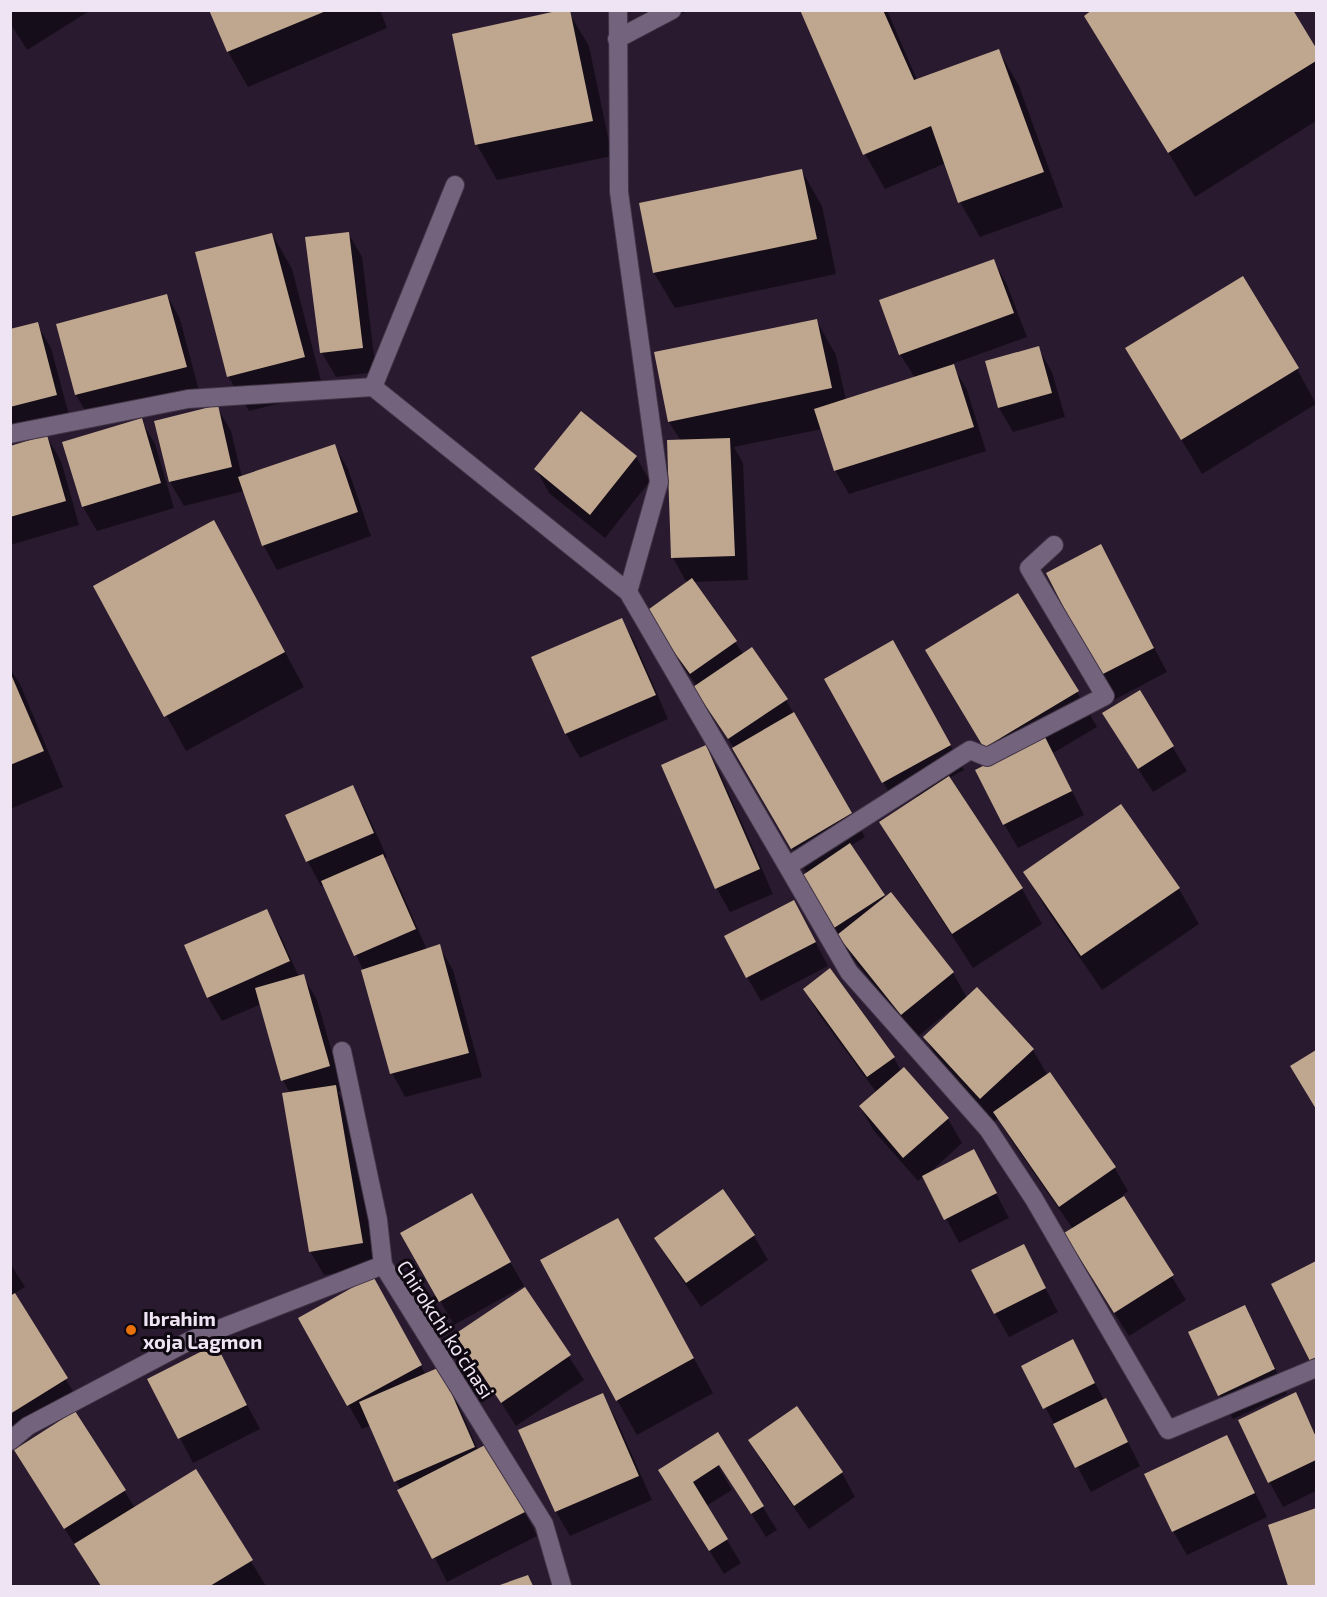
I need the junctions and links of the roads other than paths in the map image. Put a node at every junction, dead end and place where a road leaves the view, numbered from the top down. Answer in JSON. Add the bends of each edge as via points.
{"nodes":[{"id":1,"x":618,"y":10,"type":"edge"},
{"id":2,"x":672,"y":10,"type":"edge"},
{"id":3,"x":616,"y":39,"type":"junction"},
{"id":4,"x":455,"y":185,"type":"dead end"},
{"id":5,"x":373,"y":387,"type":"junction"},
{"id":6,"x":10,"y":434,"type":"edge"},
{"id":7,"x":1054,"y":545,"type":"dead end"},
{"id":8,"x":628,"y":592,"type":"junction"},
{"id":9,"x":788,"y":866,"type":"junction"},
{"id":10,"x":342,"y":1051,"type":"dead end"},
{"id":11,"x":383,"y":1266,"type":"junction"},
{"id":12,"x":1317,"y":1368,"type":"edge"},
{"id":13,"x":10,"y":1441,"type":"edge"},
{"id":14,"x":562,"y":1587,"type":"edge"}],
"edges":[{"from":1,"to":3,"type":"street"},
{"from":2,"to":3,"type":"street"},
{"from":3,"to":8,"type":"street","via":[[619,192],[659,482]]},
{"from":4,"to":5,"type":"street"},
{"from":5,"to":6,"type":"street","via":[[188,399]]},
{"from":5,"to":8,"type":"street"},
{"from":7,"to":9,"type":"street","via":[[1029,568],[1105,696],[987,757],[970,750]]},
{"from":8,"to":9,"type":"street"},
{"from":9,"to":12,"type":"street","via":[[849,972],[988,1129],[1034,1199],[1168,1430]]},
{"from":10,"to":11,"type":"street","via":[[378,1220]]},
{"from":11,"to":13,"type":"street","name":"Chirokchi ko'chasi","via":[[191,1340],[28,1426]]},
{"from":11,"to":14,"type":"street","name":"Chirokchi ko'chasi","via":[[544,1524]]}]}
